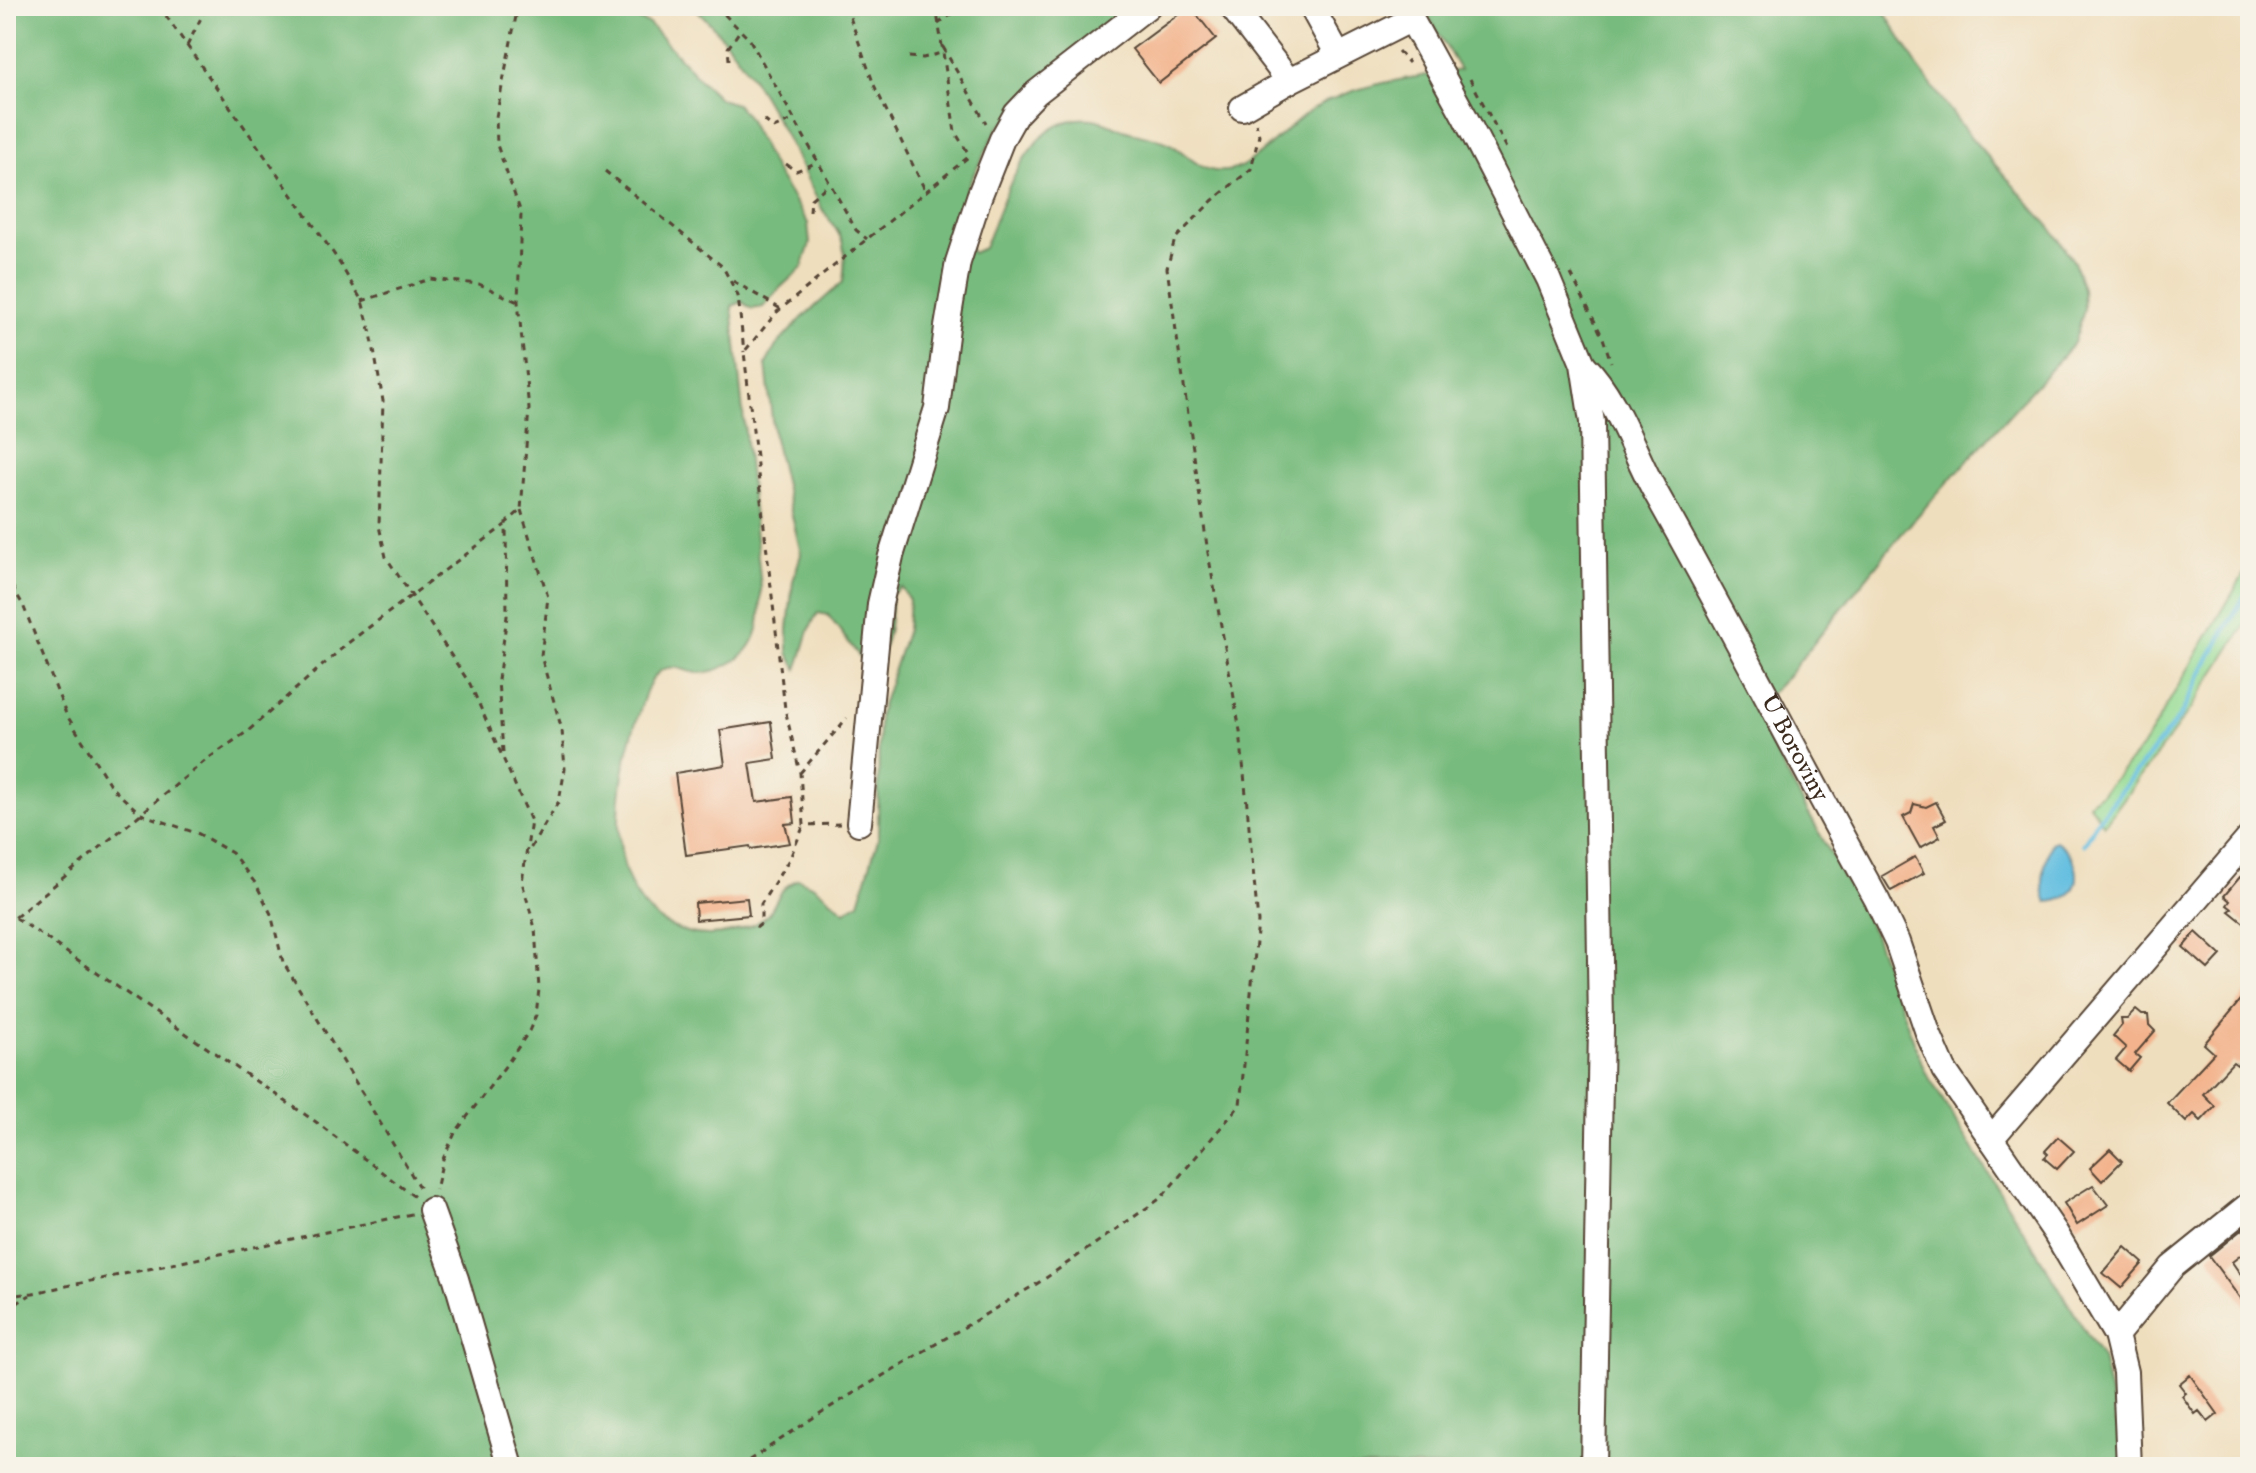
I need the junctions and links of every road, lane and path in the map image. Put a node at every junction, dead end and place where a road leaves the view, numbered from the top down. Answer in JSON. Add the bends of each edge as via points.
{"nodes":[{"id":1,"x":159,"y":6,"type":"edge"},
{"id":2,"x":207,"y":6,"type":"edge"},
{"id":3,"x":518,"y":6,"type":"edge"},
{"id":4,"x":716,"y":6,"type":"edge"},
{"id":5,"x":846,"y":6,"type":"edge"},
{"id":6,"x":936,"y":6,"type":"edge"},
{"id":7,"x":963,"y":6,"type":"edge"},
{"id":8,"x":1148,"y":6,"type":"edge"},
{"id":9,"x":1231,"y":6,"type":"edge"},
{"id":10,"x":1311,"y":6,"type":"edge"},
{"id":11,"x":1408,"y":13,"type":"edge"},
{"id":12,"x":938,"y":24,"type":"junction"},
{"id":13,"x":741,"y":29,"type":"junction"},
{"id":14,"x":940,"y":41,"type":"junction"},
{"id":15,"x":187,"y":47,"type":"junction"},
{"id":16,"x":942,"y":53,"type":"junction"},
{"id":17,"x":1338,"y":55,"type":"junction"},
{"id":18,"x":909,"y":57,"type":"dead end"},
{"id":19,"x":729,"y":60,"type":"dead end"},
{"id":20,"x":1289,"y":81,"type":"junction"},
{"id":21,"x":1246,"y":106,"type":"joint"},
{"id":22,"x":794,"y":119,"type":"junction"},
{"id":23,"x":764,"y":120,"type":"dead end"},
{"id":24,"x":1010,"y":124,"type":"junction"},
{"id":25,"x":979,"y":149,"type":"dead end"},
{"id":26,"x":970,"y":156,"type":"junction"},
{"id":27,"x":818,"y":162,"type":"junction"},
{"id":28,"x":786,"y":164,"type":"dead end"},
{"id":29,"x":605,"y":171,"type":"dead end"},
{"id":30,"x":830,"y":183,"type":"junction"},
{"id":31,"x":926,"y":192,"type":"junction"},
{"id":32,"x":810,"y":211,"type":"dead end"},
{"id":33,"x":867,"y":239,"type":"junction"},
{"id":34,"x":732,"y":281,"type":"junction"},
{"id":35,"x":362,"y":301,"type":"junction"},
{"id":36,"x":518,"y":302,"type":"junction"},
{"id":37,"x":781,"y":309,"type":"junction"},
{"id":38,"x":744,"y":352,"type":"junction"},
{"id":39,"x":1583,"y":364,"type":"junction"},
{"id":40,"x":521,"y":510,"type":"junction"},
{"id":41,"x":506,"y":523,"type":"junction"},
{"id":42,"x":6,"y":576,"type":"edge"},
{"id":43,"x":412,"y":595,"type":"junction"},
{"id":44,"x":872,"y":689,"type":"junction"},
{"id":45,"x":503,"y":756,"type":"junction"},
{"id":46,"x":800,"y":773,"type":"junction"},
{"id":47,"x":141,"y":814,"type":"junction"},
{"id":48,"x":859,"y":823,"type":"joint"},
{"id":49,"x":804,"y":825,"type":"junction"},
{"id":50,"x":2250,"y":837,"type":"edge"},
{"id":51,"x":526,"y":855,"type":"junction"},
{"id":52,"x":6,"y":911,"type":"edge"},
{"id":53,"x":16,"y":917,"type":"junction"},
{"id":54,"x":6,"y":925,"type":"edge"},
{"id":55,"x":756,"y":928,"type":"dead end"},
{"id":56,"x":1991,"y":1139,"type":"junction"},
{"id":57,"x":2250,"y":1204,"type":"edge"},
{"id":58,"x":431,"y":1210,"type":"junction"},
{"id":59,"x":33,"y":1293,"type":"junction"},
{"id":60,"x":6,"y":1296,"type":"edge"},
{"id":61,"x":6,"y":1310,"type":"edge"},
{"id":62,"x":2116,"y":1335,"type":"junction"},
{"id":63,"x":511,"y":1467,"type":"edge"},
{"id":64,"x":739,"y":1467,"type":"edge"},
{"id":65,"x":1593,"y":1467,"type":"edge"},
{"id":66,"x":2129,"y":1467,"type":"edge"}],
"edges":[{"from":1,"to":15,"type":"path"},
{"from":2,"to":15,"type":"path"},
{"from":3,"to":36,"type":"path","via":[[496,117],[497,145],[521,213]]},
{"from":4,"to":13,"type":"path"},
{"from":5,"to":31,"type":"path","via":[[874,85]]},
{"from":6,"to":12,"type":"path"},
{"from":7,"to":12,"type":"path"},
{"from":8,"to":24,"type":"street","via":[[1036,93]]},
{"from":9,"to":20,"type":"street"},
{"from":10,"to":17,"type":"street"},
{"from":11,"to":17,"type":"street"},
{"from":11,"to":39,"type":"street","via":[[1548,279]]},
{"from":12,"to":14,"type":"path"},
{"from":13,"to":19,"type":"path","via":[[728,48]]},
{"from":13,"to":22,"type":"path"},
{"from":14,"to":16,"type":"path"},
{"from":14,"to":24,"type":"path","via":[[981,118],[997,135]]},
{"from":15,"to":35,"type":"path"},
{"from":16,"to":18,"type":"path"},
{"from":16,"to":26,"type":"path","via":[[955,132]]},
{"from":17,"to":20,"type":"street"},
{"from":20,"to":21,"type":"street"},
{"from":21,"to":64,"type":"path","via":[[1259,135],[1251,169],[1175,239],[1167,268],[1240,731],[1258,922],[1240,1105],[1161,1198],[1043,1280]]},
{"from":22,"to":23,"type":"path","via":[[774,128]]},
{"from":22,"to":27,"type":"path"},
{"from":24,"to":44,"type":"street","via":[[958,262],[937,408],[880,604]]},
{"from":25,"to":26,"type":"path"},
{"from":26,"to":31,"type":"path"},
{"from":27,"to":28,"type":"path","via":[[796,171]]},
{"from":27,"to":30,"type":"path"},
{"from":29,"to":34,"type":"path","via":[[723,267]]},
{"from":30,"to":32,"type":"path","via":[[811,199]]},
{"from":30,"to":33,"type":"path","via":[[856,230]]},
{"from":31,"to":33,"type":"path"},
{"from":33,"to":37,"type":"path"},
{"from":34,"to":37,"type":"path"},
{"from":34,"to":38,"type":"path"},
{"from":35,"to":36,"type":"path","via":[[430,279],[479,284]]},
{"from":35,"to":43,"type":"path","via":[[383,401],[379,526],[386,557]]},
{"from":36,"to":40,"type":"path","via":[[529,409]]},
{"from":37,"to":38,"type":"path"},
{"from":38,"to":46,"type":"path","via":[[785,709]]},
{"from":39,"to":56,"type":"street","name":"U Boroviny","via":[[1609,399],[1877,900],[1944,1070]]},
{"from":39,"to":65,"type":"street","via":[[1594,461],[1601,1027]]},
{"from":40,"to":41,"type":"path"},
{"from":40,"to":51,"type":"path","via":[[548,597],[541,656],[562,730],[565,769],[559,801]]},
{"from":41,"to":43,"type":"path"},
{"from":41,"to":45,"type":"path","via":[[507,616],[498,680]]},
{"from":42,"to":47,"type":"path","via":[[23,605],[66,714],[112,788]]},
{"from":43,"to":45,"type":"path","via":[[470,684]]},
{"from":43,"to":47,"type":"path"},
{"from":44,"to":46,"type":"path"},
{"from":44,"to":48,"type":"street"},
{"from":45,"to":51,"type":"path","via":[[531,821]]},
{"from":46,"to":49,"type":"path"},
{"from":47,"to":53,"type":"path"},
{"from":47,"to":58,"type":"path","via":[[199,834],[232,853],[256,884],[271,914],[283,962]]},
{"from":48,"to":49,"type":"path"},
{"from":49,"to":55,"type":"path","via":[[761,904],[761,924]]},
{"from":50,"to":56,"type":"street"},
{"from":51,"to":58,"type":"path","via":[[522,882],[535,928],[536,1015],[455,1133]]},
{"from":52,"to":53,"type":"path"},
{"from":53,"to":54,"type":"path"},
{"from":53,"to":58,"type":"path","via":[[316,1122]]},
{"from":56,"to":62,"type":"street","name":"U Boroviny"},
{"from":57,"to":62,"type":"street","via":[[2172,1267]]},
{"from":58,"to":59,"type":"path"},
{"from":58,"to":63,"type":"street"},
{"from":59,"to":60,"type":"path"},
{"from":59,"to":61,"type":"path"},
{"from":62,"to":66,"type":"street","name":"U Boroviny","via":[[2125,1372]]}]}
